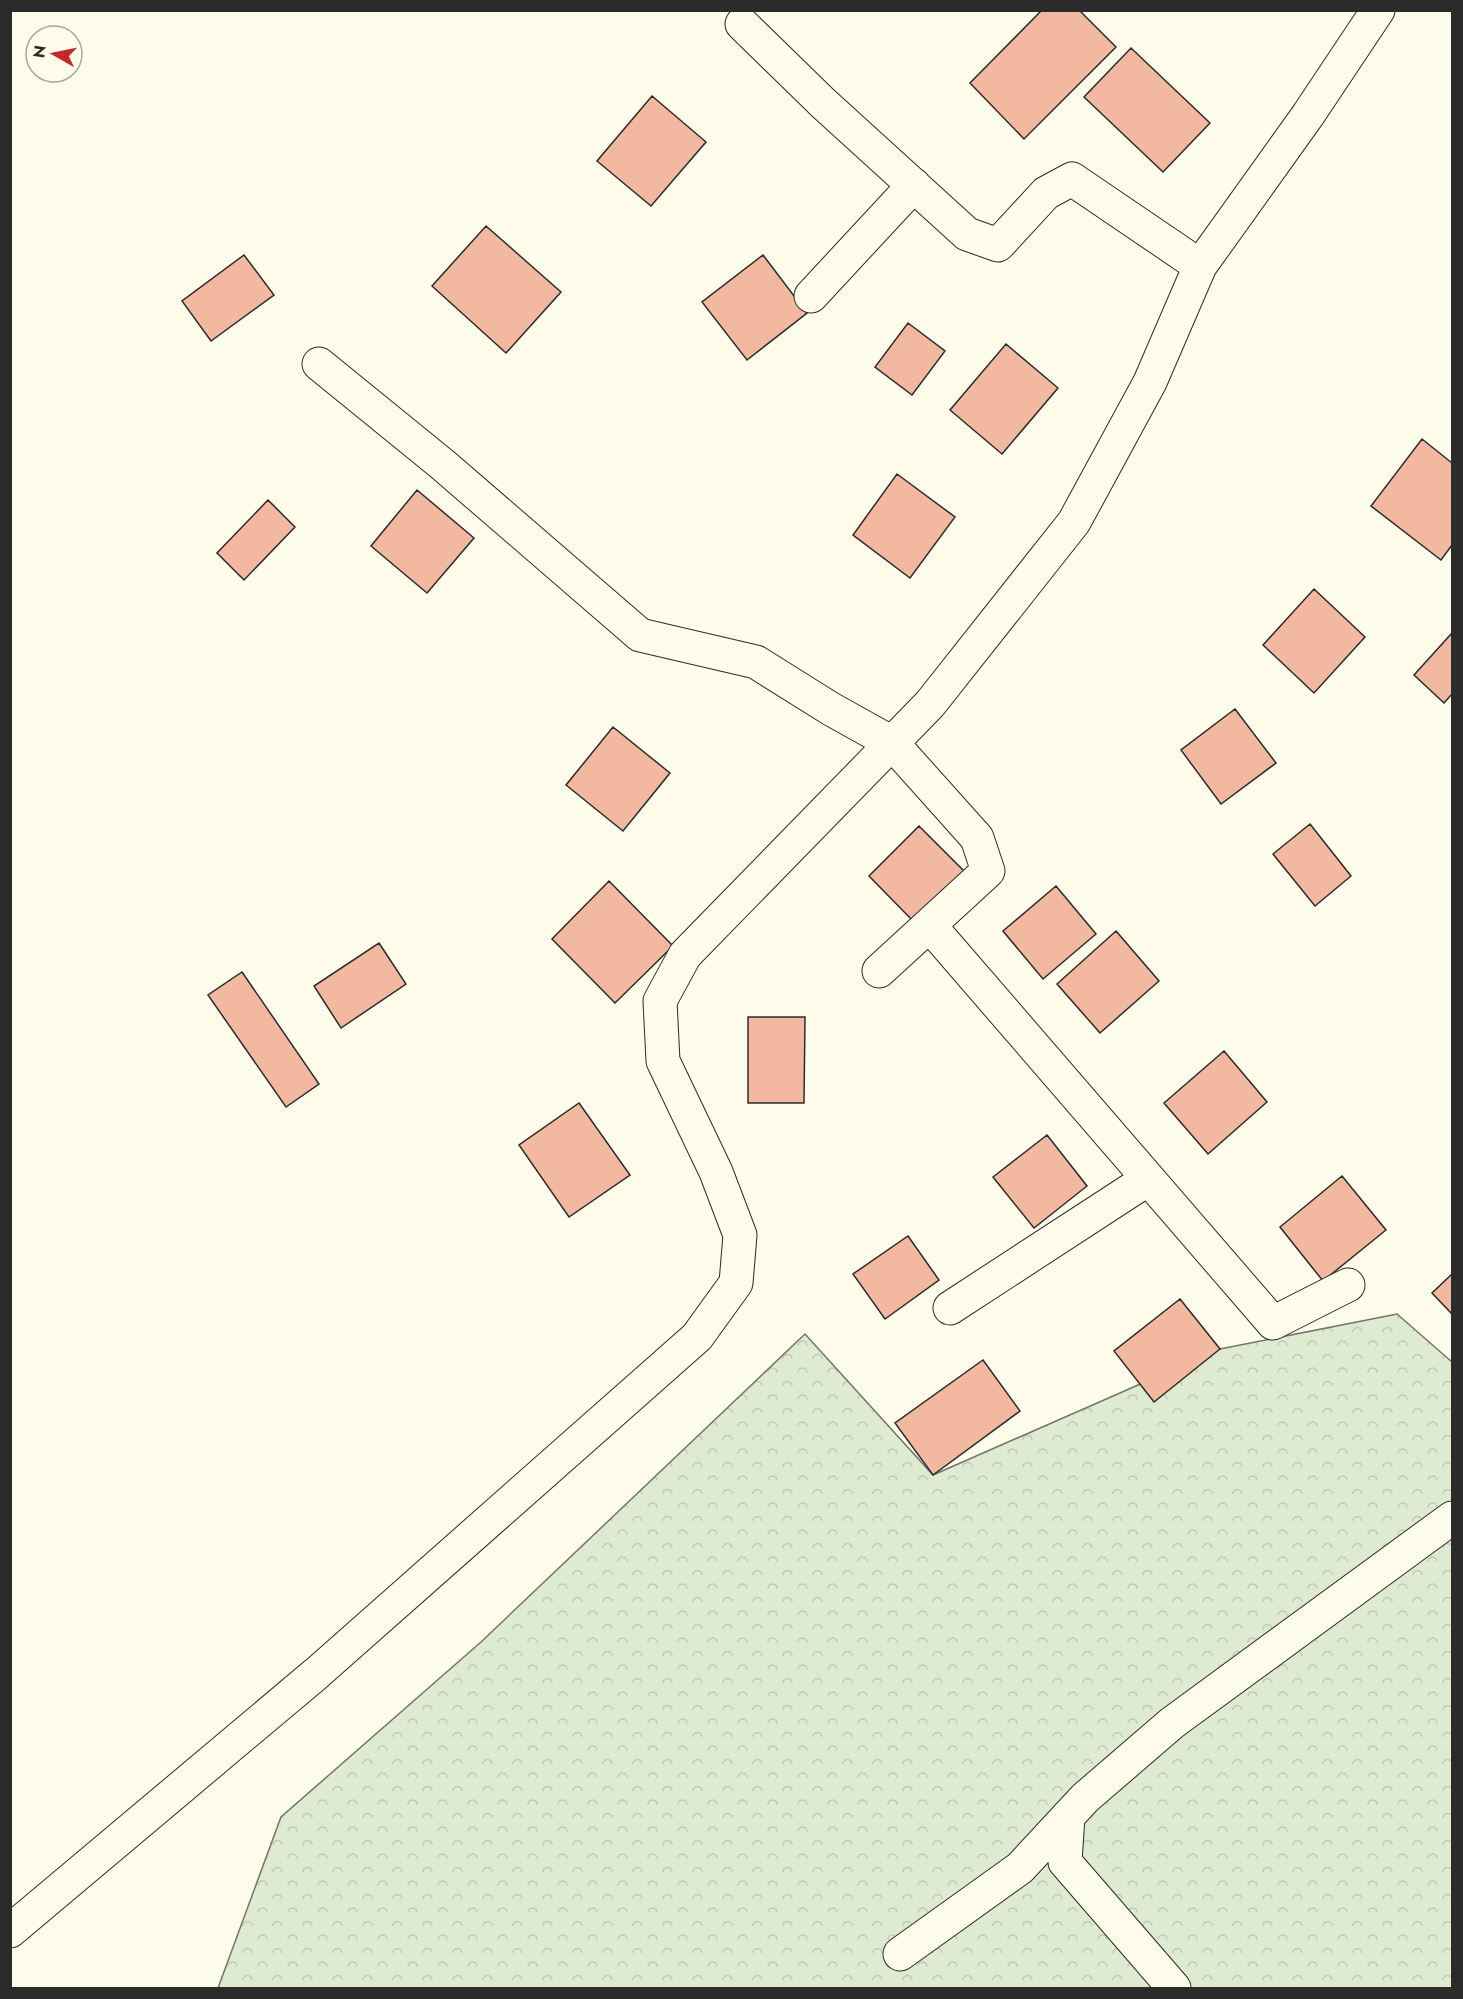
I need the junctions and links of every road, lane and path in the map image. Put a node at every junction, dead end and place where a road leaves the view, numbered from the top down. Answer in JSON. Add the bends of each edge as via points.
{"nodes":[{"id":1,"x":1378,"y":10,"type":"edge"},
{"id":2,"x":742,"y":24,"type":"dead end"},
{"id":3,"x":914,"y":185,"type":"junction"},
{"id":4,"x":1200,"y":266,"type":"junction"},
{"id":5,"x":811,"y":296,"type":"dead end"},
{"id":6,"x":319,"y":364,"type":"dead end"},
{"id":7,"x":892,"y":743,"type":"junction"},
{"id":8,"x":930,"y":926,"type":"junction"},
{"id":9,"x":879,"y":971,"type":"dead end"},
{"id":10,"x":1148,"y":1179,"type":"junction"},
{"id":11,"x":1348,"y":1285,"type":"dead end"},
{"id":12,"x":950,"y":1308,"type":"dead end"},
{"id":13,"x":1452,"y":1518,"type":"edge"},
{"id":14,"x":1068,"y":1816,"type":"junction"},
{"id":15,"x":10,"y":1931,"type":"edge"},
{"id":16,"x":900,"y":1954,"type":"dead end"},
{"id":17,"x":1174,"y":1989,"type":"edge"}],
"edges":[{"from":1,"to":4,"type":"street"},
{"from":2,"to":3,"type":"street"},
{"from":3,"to":4,"type":"street","via":[[967,234],[998,245],[1046,193],[1072,178]]},
{"from":3,"to":5,"type":"street"},
{"from":4,"to":7,"type":"street","via":[[1150,382],[1074,522],[930,704]]},
{"from":6,"to":7,"type":"street","via":[[640,635],[756,662]]},
{"from":7,"to":8,"type":"street","via":[[977,838],[988,871]]},
{"from":7,"to":15,"type":"street","via":[[685,955],[660,1001],[663,1061],[716,1172],[740,1235],[736,1283],[697,1337],[317,1673]]},
{"from":8,"to":9,"type":"street"},
{"from":8,"to":10,"type":"street"},
{"from":10,"to":11,"type":"street","via":[[1273,1323]]},
{"from":10,"to":12,"type":"street"},
{"from":13,"to":14,"type":"street","via":[[1172,1723]]},
{"from":14,"to":16,"type":"street","via":[[1020,1868]]},
{"from":14,"to":17,"type":"street","via":[[1065,1862]]}]}
